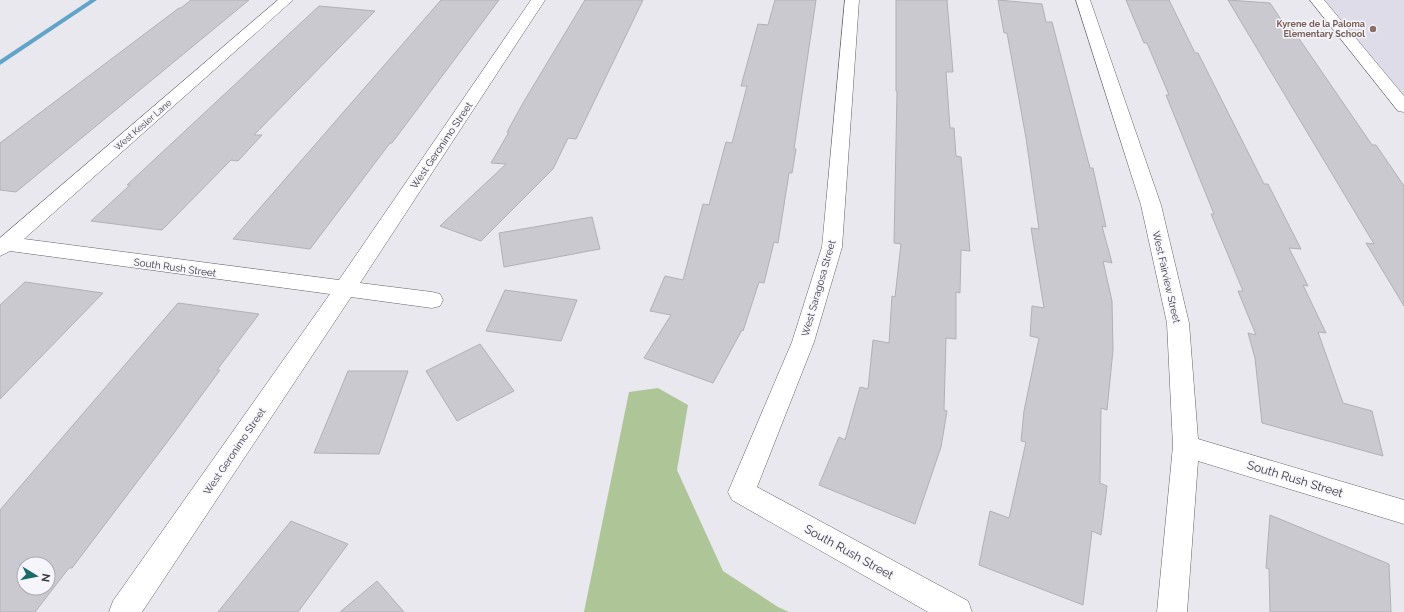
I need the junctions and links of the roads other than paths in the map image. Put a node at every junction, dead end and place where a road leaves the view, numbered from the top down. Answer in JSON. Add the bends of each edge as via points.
{"nodes":[{"id":1,"x":286,"y":0,"type":"edge"},
{"id":2,"x":538,"y":0,"type":"edge"},
{"id":3,"x":852,"y":0,"type":"edge"},
{"id":4,"x":1083,"y":0,"type":"edge"},
{"id":5,"x":1317,"y":0,"type":"edge"},
{"id":6,"x":1404,"y":107,"type":"edge"},
{"id":7,"x":3,"y":247,"type":"edge"},
{"id":8,"x":344,"y":290,"type":"junction"},
{"id":9,"x":432,"y":300,"type":"dead end"},
{"id":10,"x":1186,"y":446,"type":"junction"},
{"id":11,"x":741,"y":492,"type":"joint"},
{"id":12,"x":1404,"y":512,"type":"edge"},
{"id":13,"x":124,"y":612,"type":"edge"},
{"id":14,"x":957,"y":612,"type":"edge"},
{"id":15,"x":1172,"y":612,"type":"edge"}],
"edges":[{"from":1,"to":7,"type":"street","name":"West Kesler Lane"},
{"from":2,"to":8,"type":"street","name":"West Geronimo Street"},
{"from":3,"to":11,"type":"street","name":"West Saragosa Street","via":[[832,246],[803,342]]},
{"from":4,"to":10,"type":"street","name":"West Fairview Street","via":[[1151,206],[1178,323]]},
{"from":5,"to":6,"type":"street"},
{"from":7,"to":8,"type":"street","name":"South Rush Street"},
{"from":8,"to":9,"type":"street"},
{"from":8,"to":13,"type":"street","name":"West Geronimo Street"},
{"from":10,"to":12,"type":"street","name":"South Rush Street"},
{"from":10,"to":15,"type":"street","name":"West Fairview Street"},
{"from":11,"to":14,"type":"street","name":"South Rush Street"}]}
